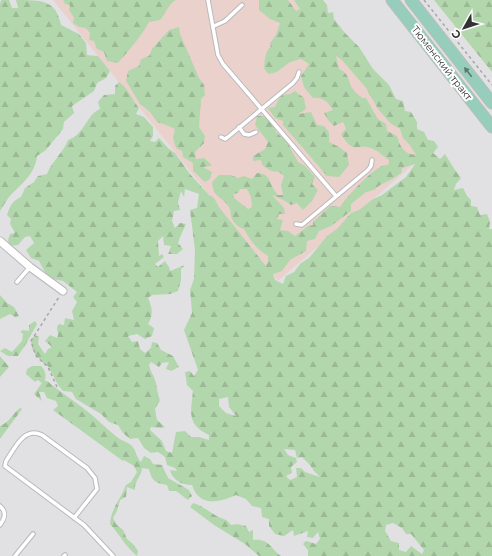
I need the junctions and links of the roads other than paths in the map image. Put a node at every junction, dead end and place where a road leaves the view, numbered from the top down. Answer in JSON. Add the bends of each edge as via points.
{"nodes":[{"id":1,"x":208,"y":0,"type":"edge"},
{"id":2,"x":392,"y":0,"type":"edge"},
{"id":3,"x":410,"y":0,"type":"edge"},
{"id":4,"x":242,"y":5,"type":"dead end"},
{"id":5,"x":214,"y":26,"type":"junction"},
{"id":6,"x":299,"y":72,"type":"dead end"},
{"id":7,"x":492,"y":103,"type":"edge"},
{"id":8,"x":262,"y":109,"type":"junction"},
{"id":9,"x":239,"y":127,"type":"junction"},
{"id":10,"x":492,"y":127,"type":"edge"},
{"id":11,"x":256,"y":132,"type":"dead end"},
{"id":12,"x":221,"y":137,"type":"dead end"},
{"id":13,"x":372,"y":160,"type":"dead end"},
{"id":14,"x":336,"y":196,"type":"junction"},
{"id":15,"x":296,"y":224,"type":"dead end"},
{"id":16,"x":0,"y":241,"type":"edge"},
{"id":17,"x":30,"y":267,"type":"junction"},
{"id":18,"x":17,"y":282,"type":"dead end"},
{"id":19,"x":63,"y":291,"type":"road end"},
{"id":20,"x":0,"y":506,"type":"edge"},
{"id":21,"x":74,"y":518,"type":"junction"},
{"id":22,"x":0,"y":525,"type":"edge"},
{"id":23,"x":34,"y":534,"type":"dead end"},
{"id":24,"x":15,"y":556,"type":"edge"},
{"id":25,"x":113,"y":556,"type":"edge"}],
"edges":[{"from":1,"to":5,"type":"lane"},
{"from":2,"to":10,"type":"main road","name":"Тюменский тракт"},
{"from":7,"to":3,"type":"main road","name":"Тюменский тракт","one_way":true},
{"from":4,"to":5,"type":"lane","via":[[225,21]]},
{"from":5,"to":8,"type":"lane","via":[[218,55],[223,64]]},
{"from":6,"to":8,"type":"lane","via":[[297,78]]},
{"from":8,"to":9,"type":"lane"},
{"from":8,"to":14,"type":"lane"},
{"from":9,"to":11,"type":"lane","via":[[244,134]]},
{"from":9,"to":12,"type":"lane","via":[[225,139]]},
{"from":13,"to":14,"type":"lane","via":[[368,170]]},
{"from":14,"to":15,"type":"lane","via":[[302,225]]},
{"from":16,"to":17,"type":"street"},
{"from":17,"to":18,"type":"lane"},
{"from":17,"to":19,"type":"street"},
{"from":20,"to":22,"type":"lane","via":[[5,518]]},
{"from":21,"to":21,"type":"lane","via":[[5,466],[26,434],[36,432],[42,435],[87,468],[95,478],[97,489]]},
{"from":21,"to":25,"type":"lane"},
{"from":23,"to":24,"type":"lane"}]}
